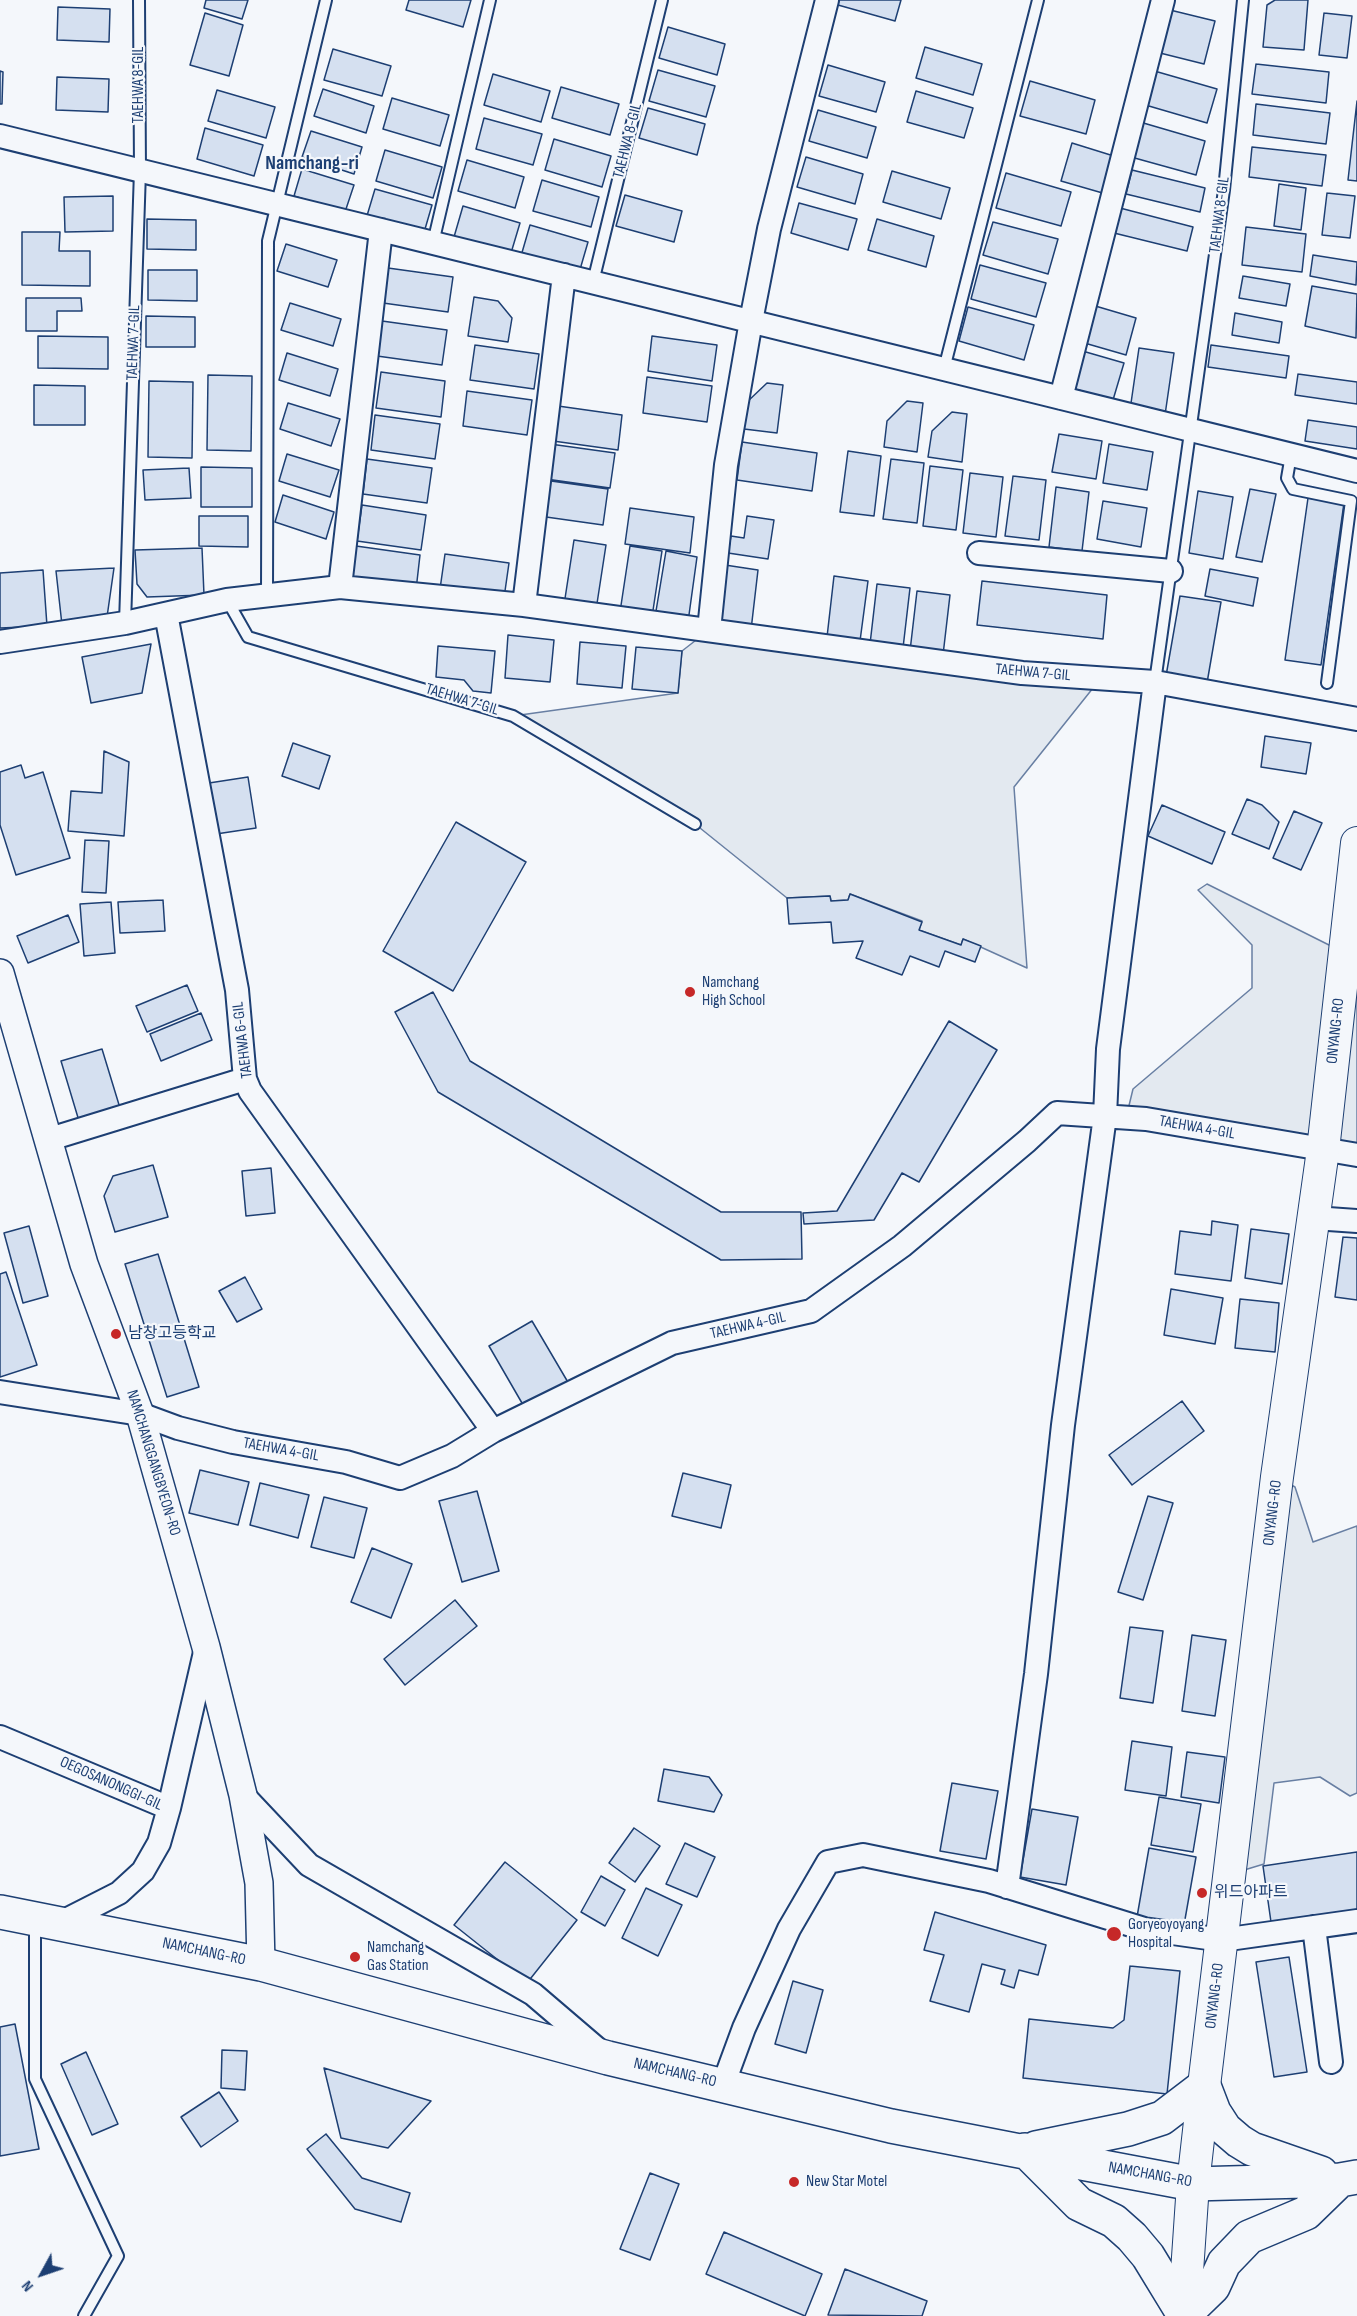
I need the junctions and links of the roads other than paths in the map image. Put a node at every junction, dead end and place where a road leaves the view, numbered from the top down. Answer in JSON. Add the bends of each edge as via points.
{"nodes":[{"id":1,"x":138,"y":0,"type":"edge"},
{"id":2,"x":326,"y":0,"type":"edge"},
{"id":3,"x":490,"y":0,"type":"edge"},
{"id":4,"x":662,"y":0,"type":"edge"},
{"id":5,"x":827,"y":0,"type":"edge"},
{"id":6,"x":1038,"y":0,"type":"edge"},
{"id":7,"x":1163,"y":0,"type":"edge"},
{"id":8,"x":1243,"y":0,"type":"edge"},
{"id":9,"x":0,"y":136,"type":"edge"},
{"id":10,"x":140,"y":171,"type":"junction"},
{"id":11,"x":275,"y":204,"type":"junction"},
{"id":12,"x":381,"y":230,"type":"junction"},
{"id":13,"x":433,"y":243,"type":"junction"},
{"id":14,"x":564,"y":275,"type":"junction"},
{"id":15,"x":593,"y":282,"type":"junction"},
{"id":16,"x":751,"y":321,"type":"junction"},
{"id":17,"x":944,"y":369,"type":"junction"},
{"id":18,"x":1061,"y":398,"type":"junction"},
{"id":19,"x":1190,"y":430,"type":"junction"},
{"id":20,"x":1291,"y":455,"type":"junction"},
{"id":21,"x":1357,"y":471,"type":"edge"},
{"id":22,"x":979,"y":553,"type":"dead end"},
{"id":23,"x":1171,"y":571,"type":"junction"},
{"id":24,"x":340,"y":587,"type":"junction"},
{"id":25,"x":267,"y":593,"type":"junction"},
{"id":26,"x":226,"y":600,"type":"junction"},
{"id":27,"x":524,"y":605,"type":"junction"},
{"id":28,"x":166,"y":614,"type":"junction"},
{"id":29,"x":125,"y":623,"type":"junction"},
{"id":30,"x":709,"y":630,"type":"junction"},
{"id":31,"x":0,"y":642,"type":"edge"},
{"id":32,"x":1155,"y":682,"type":"junction"},
{"id":33,"x":1327,"y":683,"type":"dead end"},
{"id":34,"x":1357,"y":719,"type":"edge"},
{"id":35,"x":695,"y":824,"type":"dead end"},
{"id":36,"x":1357,"y":843,"type":"edge"},
{"id":37,"x":0,"y":973,"type":"edge"},
{"id":38,"x":246,"y":1079,"type":"junction"},
{"id":39,"x":1105,"y":1116,"type":"junction"},
{"id":40,"x":50,"y":1139,"type":"junction"},
{"id":41,"x":1323,"y":1150,"type":"junction"},
{"id":42,"x":1357,"y":1155,"type":"edge"},
{"id":43,"x":1314,"y":1218,"type":"junction"},
{"id":44,"x":1357,"y":1221,"type":"edge"},
{"id":45,"x":0,"y":1392,"type":"edge"},
{"id":46,"x":140,"y":1414,"type":"junction"},
{"id":47,"x":493,"y":1431,"type":"junction"},
{"id":48,"x":206,"y":1647,"type":"junction"},
{"id":49,"x":0,"y":1737,"type":"edge"},
{"id":50,"x":243,"y":1795,"type":"junction"},
{"id":51,"x":169,"y":1808,"type":"junction"},
{"id":52,"x":1007,"y":1887,"type":"junction"},
{"id":53,"x":0,"y":1912,"type":"edge"},
{"id":54,"x":47,"y":1920,"type":"junction"},
{"id":55,"x":1357,"y":1921,"type":"edge"},
{"id":56,"x":1314,"y":1927,"type":"junction"},
{"id":57,"x":1222,"y":1940,"type":"junction"},
{"id":58,"x":261,"y":1964,"type":"junction"},
{"id":59,"x":608,"y":2058,"type":"junction"},
{"id":60,"x":1331,"y":2062,"type":"dead end"},
{"id":61,"x":723,"y":2085,"type":"junction"},
{"id":62,"x":1204,"y":2086,"type":"junction"},
{"id":63,"x":1024,"y":2150,"type":"junction"},
{"id":64,"x":1348,"y":2178,"type":"edge"},
{"id":65,"x":1193,"y":2184,"type":"junction"},
{"id":66,"x":84,"y":2316,"type":"edge"},
{"id":67,"x":1184,"y":2316,"type":"edge"}],
"edges":[{"from":1,"to":10,"type":"lane","name":"TAEHWA 8-GIL"},
{"from":2,"to":11,"type":"lane"},
{"from":3,"to":13,"type":"lane"},
{"from":4,"to":15,"type":"lane","name":"TAEHWA 8-GIL"},
{"from":5,"to":16,"type":"street"},
{"from":6,"to":17,"type":"lane"},
{"from":7,"to":18,"type":"street"},
{"from":8,"to":19,"type":"lane","name":"TAEHWA 8-GIL","via":[[1224,190]]},
{"from":9,"to":10,"type":"street"},
{"from":10,"to":11,"type":"street"},
{"from":10,"to":29,"type":"lane","name":"TAEHWA 7-GIL"},
{"from":11,"to":12,"type":"street"},
{"from":11,"to":25,"type":"lane","via":[[268,241]]},
{"from":12,"to":13,"type":"street"},
{"from":12,"to":24,"type":"street"},
{"from":13,"to":14,"type":"street"},
{"from":14,"to":15,"type":"street"},
{"from":14,"to":27,"type":"street"},
{"from":15,"to":16,"type":"street"},
{"from":16,"to":17,"type":"street"},
{"from":16,"to":30,"type":"street","via":[[726,465]]},
{"from":17,"to":18,"type":"street"},
{"from":18,"to":19,"type":"street"},
{"from":19,"to":20,"type":"street"},
{"from":19,"to":23,"type":"lane","name":"TAEHWA 8-GIL"},
{"from":20,"to":21,"type":"street"},
{"from":20,"to":33,"type":"lane","via":[[1287,478],[1293,489],[1351,501]]},
{"from":22,"to":23,"type":"street"},
{"from":23,"to":32,"type":"lane","name":"TAEHWA 8-GIL"},
{"from":24,"to":25,"type":"street","name":"TAEHWA 7-GIL"},
{"from":24,"to":27,"type":"street","name":"TAEHWA 7-GIL"},
{"from":25,"to":26,"type":"street","name":"TAEHWA 7-GIL"},
{"from":26,"to":28,"type":"street","name":"TAEHWA 7-GIL"},
{"from":26,"to":35,"type":"lane","name":"TAEHWA 7-GIL","via":[[248,637],[513,716]]},
{"from":27,"to":30,"type":"street","name":"TAEHWA 7-GIL"},
{"from":28,"to":29,"type":"street","name":"TAEHWA 7-GIL"},
{"from":28,"to":38,"type":"street","name":"TAEHWA 6-GIL","via":[[237,990]]},
{"from":29,"to":31,"type":"street","name":"TAEHWA 7-GIL"},
{"from":30,"to":32,"type":"street","name":"TAEHWA 7-GIL","via":[[1022,673]]},
{"from":32,"to":34,"type":"street","name":"TAEHWA 7-GIL"},
{"from":32,"to":39,"type":"street","via":[[1108,1048]]},
{"from":36,"to":41,"type":"main road","name":"ONYANG-RO"},
{"from":37,"to":40,"type":"street","name":"NAMCHANGGANGBYEON-RO"},
{"from":38,"to":40,"type":"street"},
{"from":38,"to":47,"type":"street","name":"TAEHWA 6-GIL","via":[[250,1091]]},
{"from":39,"to":41,"type":"street","name":"TAEHWA 4-GIL","via":[[1146,1119]]},
{"from":39,"to":47,"type":"street","name":"TAEHWA 4-GIL","via":[[1057,1113],[902,1246],[811,1311],[672,1343]]},
{"from":39,"to":52,"type":"street"},
{"from":40,"to":46,"type":"street","name":"NAMCHANGGANGBYEON-RO","via":[[84,1264]]},
{"from":41,"to":42,"type":"street","name":"TAEHWA 4-GIL"},
{"from":41,"to":43,"type":"main road","name":"ONYANG-RO"},
{"from":43,"to":44,"type":"street"},
{"from":43,"to":57,"type":"main road","name":"ONYANG-RO","via":[[1277,1477]]},
{"from":45,"to":46,"type":"street"},
{"from":46,"to":47,"type":"street","name":"TAEHWA 4-GIL","via":[[200,1433],[346,1462],[400,1478],[452,1456]]},
{"from":46,"to":48,"type":"street","name":"NAMCHANGGANGBYEON-RO"},
{"from":48,"to":50,"type":"street","name":"NAMCHANGGANGBYEON-RO"},
{"from":48,"to":51,"type":"street"},
{"from":49,"to":51,"type":"street","name":"OEGOSANONGGI-GIL"},
{"from":50,"to":58,"type":"street","name":"NAMCHANGGANGBYEON-RO","via":[[259,1883]]},
{"from":50,"to":59,"type":"street","via":[[309,1865],[533,1994]]},
{"from":51,"to":54,"type":"street","name":"OEGOSANONGGI-GIL","via":[[159,1843],[143,1871],[119,1893]]},
{"from":52,"to":57,"type":"street","via":[[1144,1929]]},
{"from":52,"to":61,"type":"street","via":[[864,1855],[828,1862],[789,1929]]},
{"from":53,"to":54,"type":"main road","name":"NAMCHANG-RO"},
{"from":54,"to":58,"type":"main road","name":"NAMCHANG-RO"},
{"from":54,"to":66,"type":"lane","via":[[35,2079],[118,2256]]},
{"from":55,"to":56,"type":"street"},
{"from":56,"to":57,"type":"street"},
{"from":56,"to":60,"type":"street"},
{"from":57,"to":62,"type":"main road","name":"ONYANG-RO"},
{"from":58,"to":59,"type":"main road","name":"NAMCHANG-RO"},
{"from":59,"to":61,"type":"main road","name":"NAMCHANG-RO"},
{"from":61,"to":63,"type":"main road","name":"NAMCHANG-RO","via":[[891,2126]]},
{"from":62,"to":63,"type":"main road","via":[[1162,2118],[1128,2129]]},
{"from":62,"to":64,"type":"main road","via":[[1214,2112],[1239,2141],[1252,2149]]},
{"from":62,"to":65,"type":"main road","name":"ONYANG-RO"},
{"from":63,"to":65,"type":"main road","name":"NAMCHANG-RO"},
{"from":63,"to":67,"type":"main road","via":[[1079,2204],[1114,2221],[1132,2237]]},
{"from":64,"to":65,"type":"main road","name":"NAMCHANG-RO"},
{"from":64,"to":67,"type":"main road","via":[[1305,2213],[1249,2237],[1224,2263],[1213,2287]]},
{"from":65,"to":67,"type":"main road","name":"ONYANG-RO"}]}
